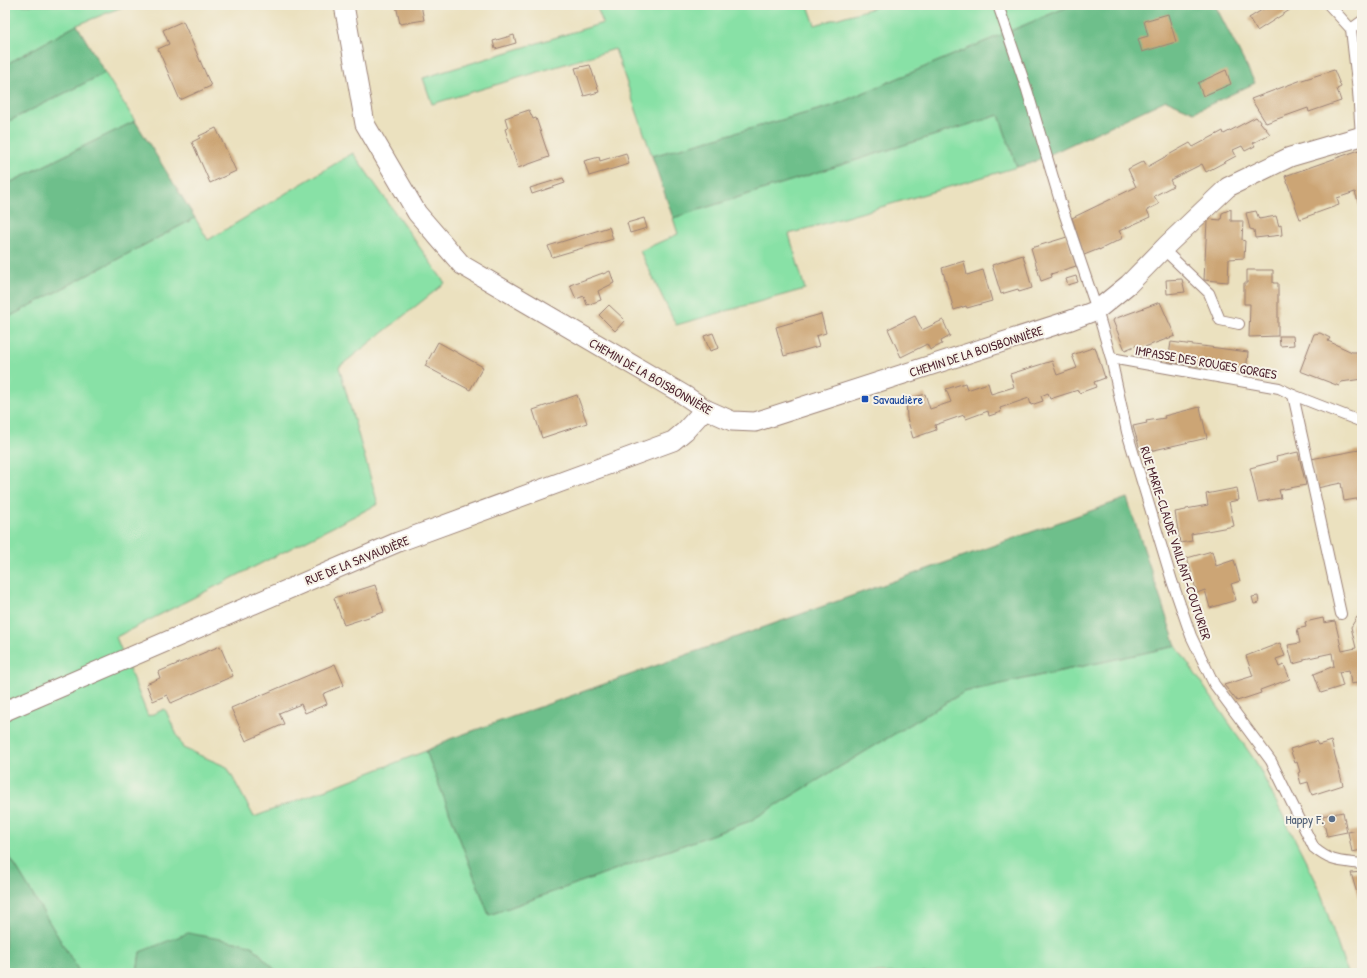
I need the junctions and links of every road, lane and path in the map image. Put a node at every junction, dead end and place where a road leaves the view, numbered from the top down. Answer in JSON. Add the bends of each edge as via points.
{"nodes":[{"id":1,"x":344,"y":5,"type":"edge"},
{"id":2,"x":998,"y":5,"type":"edge"},
{"id":3,"x":1329,"y":5,"type":"edge"},
{"id":4,"x":1362,"y":21,"type":"edge"},
{"id":5,"x":1351,"y":29,"type":"junction"},
{"id":6,"x":1362,"y":136,"type":"edge"},
{"id":7,"x":1163,"y":249,"type":"junction"},
{"id":8,"x":1097,"y":310,"type":"junction"},
{"id":9,"x":1239,"y":324,"type":"dead end"},
{"id":10,"x":1111,"y":358,"type":"junction"},
{"id":11,"x":1293,"y":395,"type":"junction"},
{"id":12,"x":705,"y":409,"type":"junction"},
{"id":13,"x":1362,"y":422,"type":"edge"},
{"id":14,"x":1341,"y":614,"type":"dead end"},
{"id":15,"x":5,"y":711,"type":"edge"},
{"id":16,"x":1362,"y":864,"type":"edge"}],
"edges":[{"from":1,"to":12,"type":"street","name":"CHEMIN DE LA BOISBONNIÈRE","via":[[365,124],[417,213],[462,264]]},
{"from":2,"to":8,"type":"lane","name":"RUE MARIE-CLAUDE VAILLANT-COUTURIER"},
{"from":3,"to":5,"type":"lane"},
{"from":4,"to":5,"type":"lane"},
{"from":5,"to":6,"type":"lane"},
{"from":6,"to":7,"type":"street","name":"CHEMIN DE LA BOISBONNIÈRE","via":[[1290,157],[1228,187]]},
{"from":7,"to":8,"type":"street","name":"CHEMIN DE LA BOISBONNIÈRE","via":[[1129,284]]},
{"from":7,"to":9,"type":"lane","via":[[1209,293],[1220,320]]},
{"from":8,"to":10,"type":"lane","name":"RUE MARIE-CLAUDE VAILLANT-COUTURIER"},
{"from":8,"to":12,"type":"street","name":"CHEMIN DE LA BOISBONNIÈRE","via":[[755,422],[732,421]]},
{"from":10,"to":11,"type":"lane","name":"IMPASSE DES ROUGES GORGES","via":[[1279,388]]},
{"from":10,"to":16,"type":"lane","name":"RUE MARIE-CLAUDE VAILLANT-COUTURIER","via":[[1127,432],[1172,581],[1191,636],[1214,684],[1271,761],[1314,848],[1333,861]]},
{"from":11,"to":13,"type":"lane","name":"IMPASSE DES ROUGES GORGES"},
{"from":11,"to":14,"type":"lane"},
{"from":12,"to":15,"type":"street","name":"RUE DE LA SAVAUDIÈRE","via":[[673,441],[398,542]]}]}
